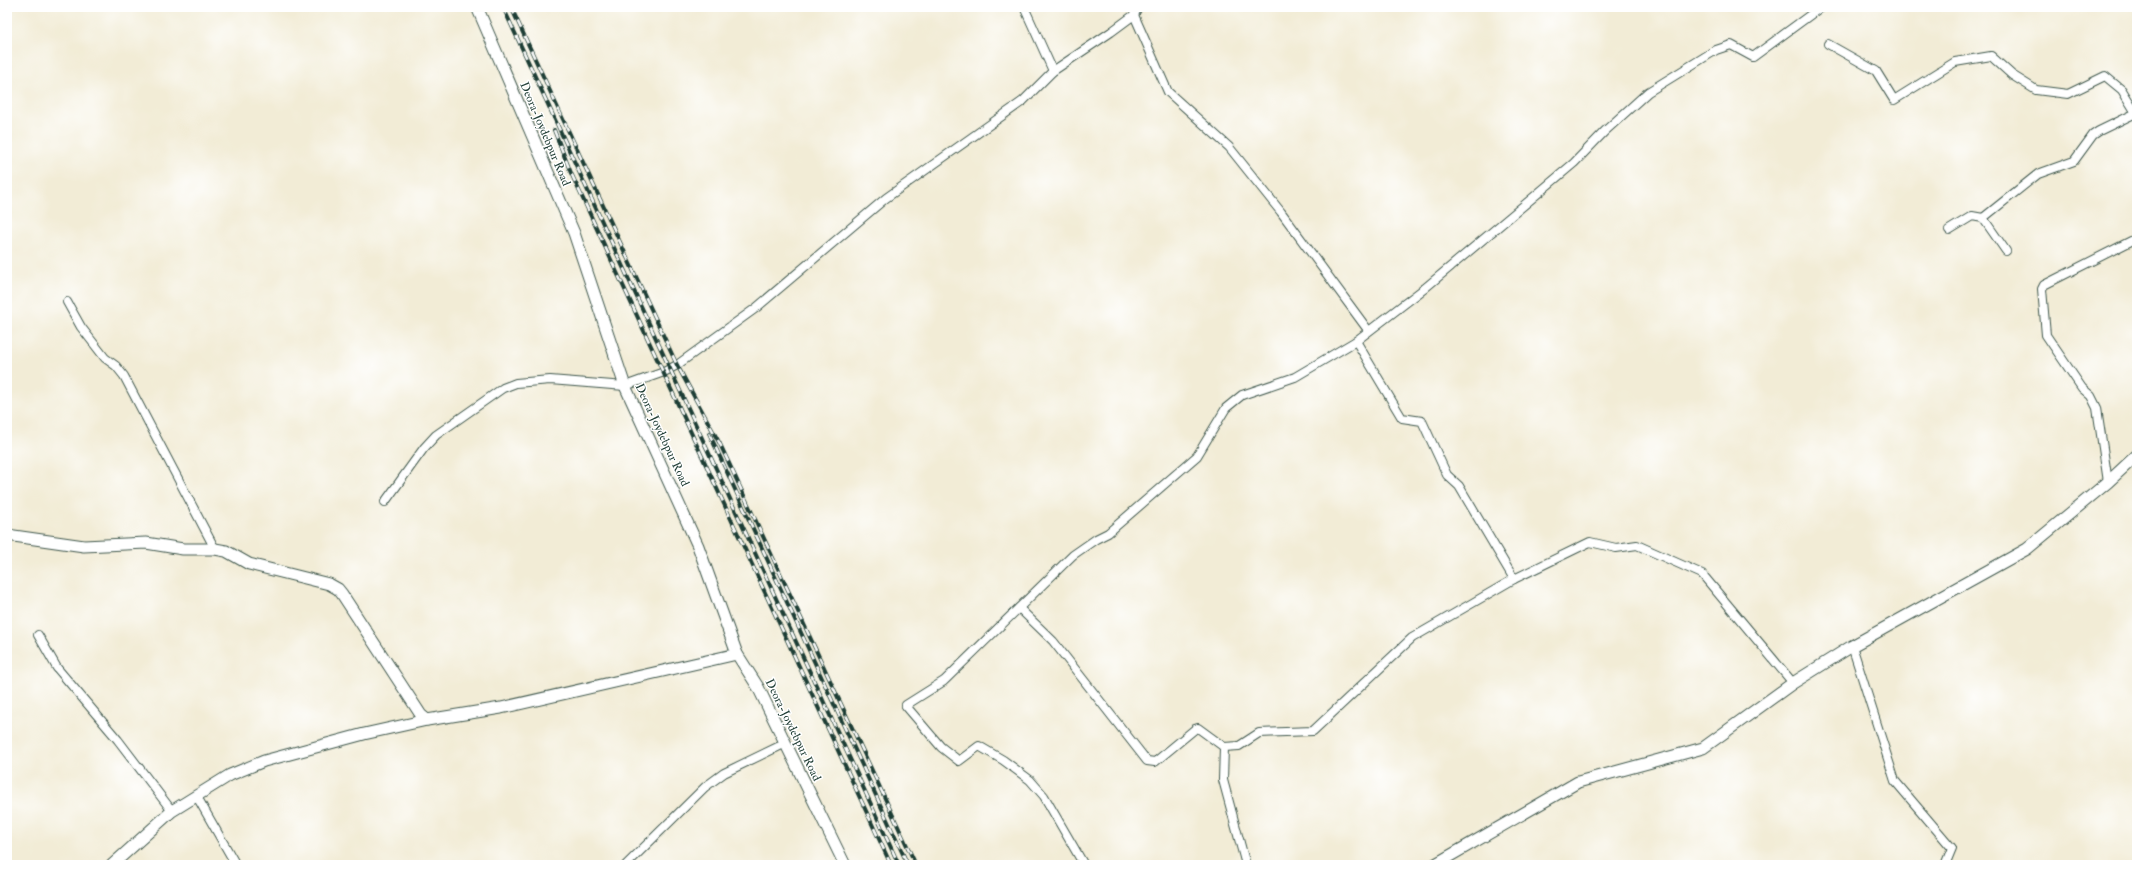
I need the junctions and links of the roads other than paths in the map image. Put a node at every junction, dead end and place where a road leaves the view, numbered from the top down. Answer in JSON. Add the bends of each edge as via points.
{"nodes":[{"id":1,"x":476,"y":7,"type":"edge"},
{"id":2,"x":1024,"y":7,"type":"edge"},
{"id":3,"x":1821,"y":7,"type":"edge"},
{"id":4,"x":1136,"y":11,"type":"edge"},
{"id":5,"x":1828,"y":44,"type":"dead end"},
{"id":6,"x":1053,"y":71,"type":"junction"},
{"id":7,"x":2136,"y":114,"type":"edge"},
{"id":8,"x":1983,"y":218,"type":"junction"},
{"id":9,"x":1948,"y":230,"type":"dead end"},
{"id":10,"x":2137,"y":238,"type":"edge"},
{"id":11,"x":2006,"y":251,"type":"dead end"},
{"id":12,"x":67,"y":302,"type":"dead end"},
{"id":13,"x":1368,"y":330,"type":"junction"},
{"id":14,"x":1356,"y":340,"type":"junction"},
{"id":15,"x":625,"y":386,"type":"junction"},
{"id":16,"x":2137,"y":455,"type":"edge"},
{"id":17,"x":2108,"y":482,"type":"junction"},
{"id":18,"x":385,"y":502,"type":"dead end"},
{"id":19,"x":7,"y":535,"type":"edge"},
{"id":20,"x":215,"y":549,"type":"junction"},
{"id":21,"x":1514,"y":579,"type":"junction"},
{"id":22,"x":1019,"y":608,"type":"junction"},
{"id":23,"x":38,"y":635,"type":"dead end"},
{"id":24,"x":1852,"y":646,"type":"junction"},
{"id":25,"x":738,"y":654,"type":"junction"},
{"id":26,"x":1792,"y":683,"type":"junction"},
{"id":27,"x":427,"y":720,"type":"junction"},
{"id":28,"x":786,"y":743,"type":"junction"},
{"id":29,"x":1224,"y":747,"type":"junction"},
{"id":30,"x":196,"y":795,"type":"junction"},
{"id":31,"x":172,"y":811,"type":"junction"},
{"id":32,"x":112,"y":865,"type":"edge"},
{"id":33,"x":236,"y":865,"type":"edge"},
{"id":34,"x":626,"y":865,"type":"edge"},
{"id":35,"x":845,"y":865,"type":"edge"},
{"id":36,"x":1084,"y":865,"type":"edge"},
{"id":37,"x":1246,"y":865,"type":"edge"},
{"id":38,"x":1435,"y":865,"type":"edge"},
{"id":39,"x":1945,"y":865,"type":"edge"}],
"edges":[{"from":1,"to":15,"type":"street","name":"Deora-Joydebpur Road","via":[[574,233]]},
{"from":2,"to":6,"type":"street"},
{"from":3,"to":13,"type":"street","via":[[1753,57],[1731,45],[1716,50],[1648,92],[1574,163],[1425,288]]},
{"from":4,"to":6,"type":"street"},
{"from":4,"to":13,"type":"street","via":[[1168,92],[1229,147],[1281,212]]},
{"from":5,"to":7,"type":"street","via":[[1876,71],[1894,100],[1955,62],[1991,56],[2012,75],[2036,90],[2068,94],[2105,76],[2122,90]]},
{"from":6,"to":15,"type":"street","via":[[1023,101],[880,202],[756,308],[677,365]]},
{"from":7,"to":8,"type":"street","via":[[2093,135],[2074,161],[2038,174]]},
{"from":8,"to":9,"type":"street","via":[[1972,216]]},
{"from":8,"to":11,"type":"street"},
{"from":10,"to":17,"type":"street","via":[[2044,285],[2042,289],[2046,335],[2082,388],[2095,402]]},
{"from":12,"to":20,"type":"street","via":[[81,327],[105,358],[124,376]]},
{"from":13,"to":14,"type":"street"},
{"from":14,"to":21,"type":"street","via":[[1402,418],[1422,421],[1447,474],[1459,486]]},
{"from":14,"to":22,"type":"street","via":[[1295,377],[1242,395],[1226,408],[1197,456],[1108,533],[1073,555]]},
{"from":15,"to":18,"type":"street","via":[[550,380],[516,383],[503,388],[436,435]]},
{"from":15,"to":25,"type":"street","name":"Deora-Joydebpur Road","via":[[698,546]]},
{"from":16,"to":17,"type":"street"},
{"from":17,"to":24,"type":"street","via":[[2027,549]]},
{"from":19,"to":20,"type":"street","via":[[84,546],[146,543],[183,549]]},
{"from":20,"to":27,"type":"street","via":[[226,551],[250,564],[314,579],[338,589],[421,715]]},
{"from":21,"to":26,"type":"street","via":[[1588,543],[1616,548],[1637,545],[1704,576]]},
{"from":21,"to":29,"type":"street","via":[[1412,638],[1313,731],[1259,734],[1239,746]]},
{"from":22,"to":29,"type":"street","via":[[1053,641],[1147,761],[1155,762],[1198,728]]},
{"from":22,"to":36,"type":"street","via":[[944,681],[906,706],[941,747],[959,761],[979,746],[1026,776],[1044,796]]},
{"from":23,"to":31,"type":"street","via":[[57,668],[118,740]]},
{"from":24,"to":26,"type":"street"},
{"from":24,"to":39,"type":"street","via":[[1895,781],[1952,848]]},
{"from":25,"to":27,"type":"street","via":[[501,708]]},
{"from":25,"to":28,"type":"street","name":"Deora-Joydebpur Road"},
{"from":26,"to":38,"type":"street","via":[[1703,748],[1578,782]]},
{"from":27,"to":30,"type":"street","via":[[264,761],[230,775]]},
{"from":28,"to":34,"type":"street","via":[[724,773],[705,787]]},
{"from":28,"to":35,"type":"street","name":"Deora-Joydebpur Road"},
{"from":29,"to":37,"type":"street","via":[[1222,780]]},
{"from":30,"to":31,"type":"street"},
{"from":30,"to":33,"type":"street"},
{"from":31,"to":32,"type":"street"}]}
